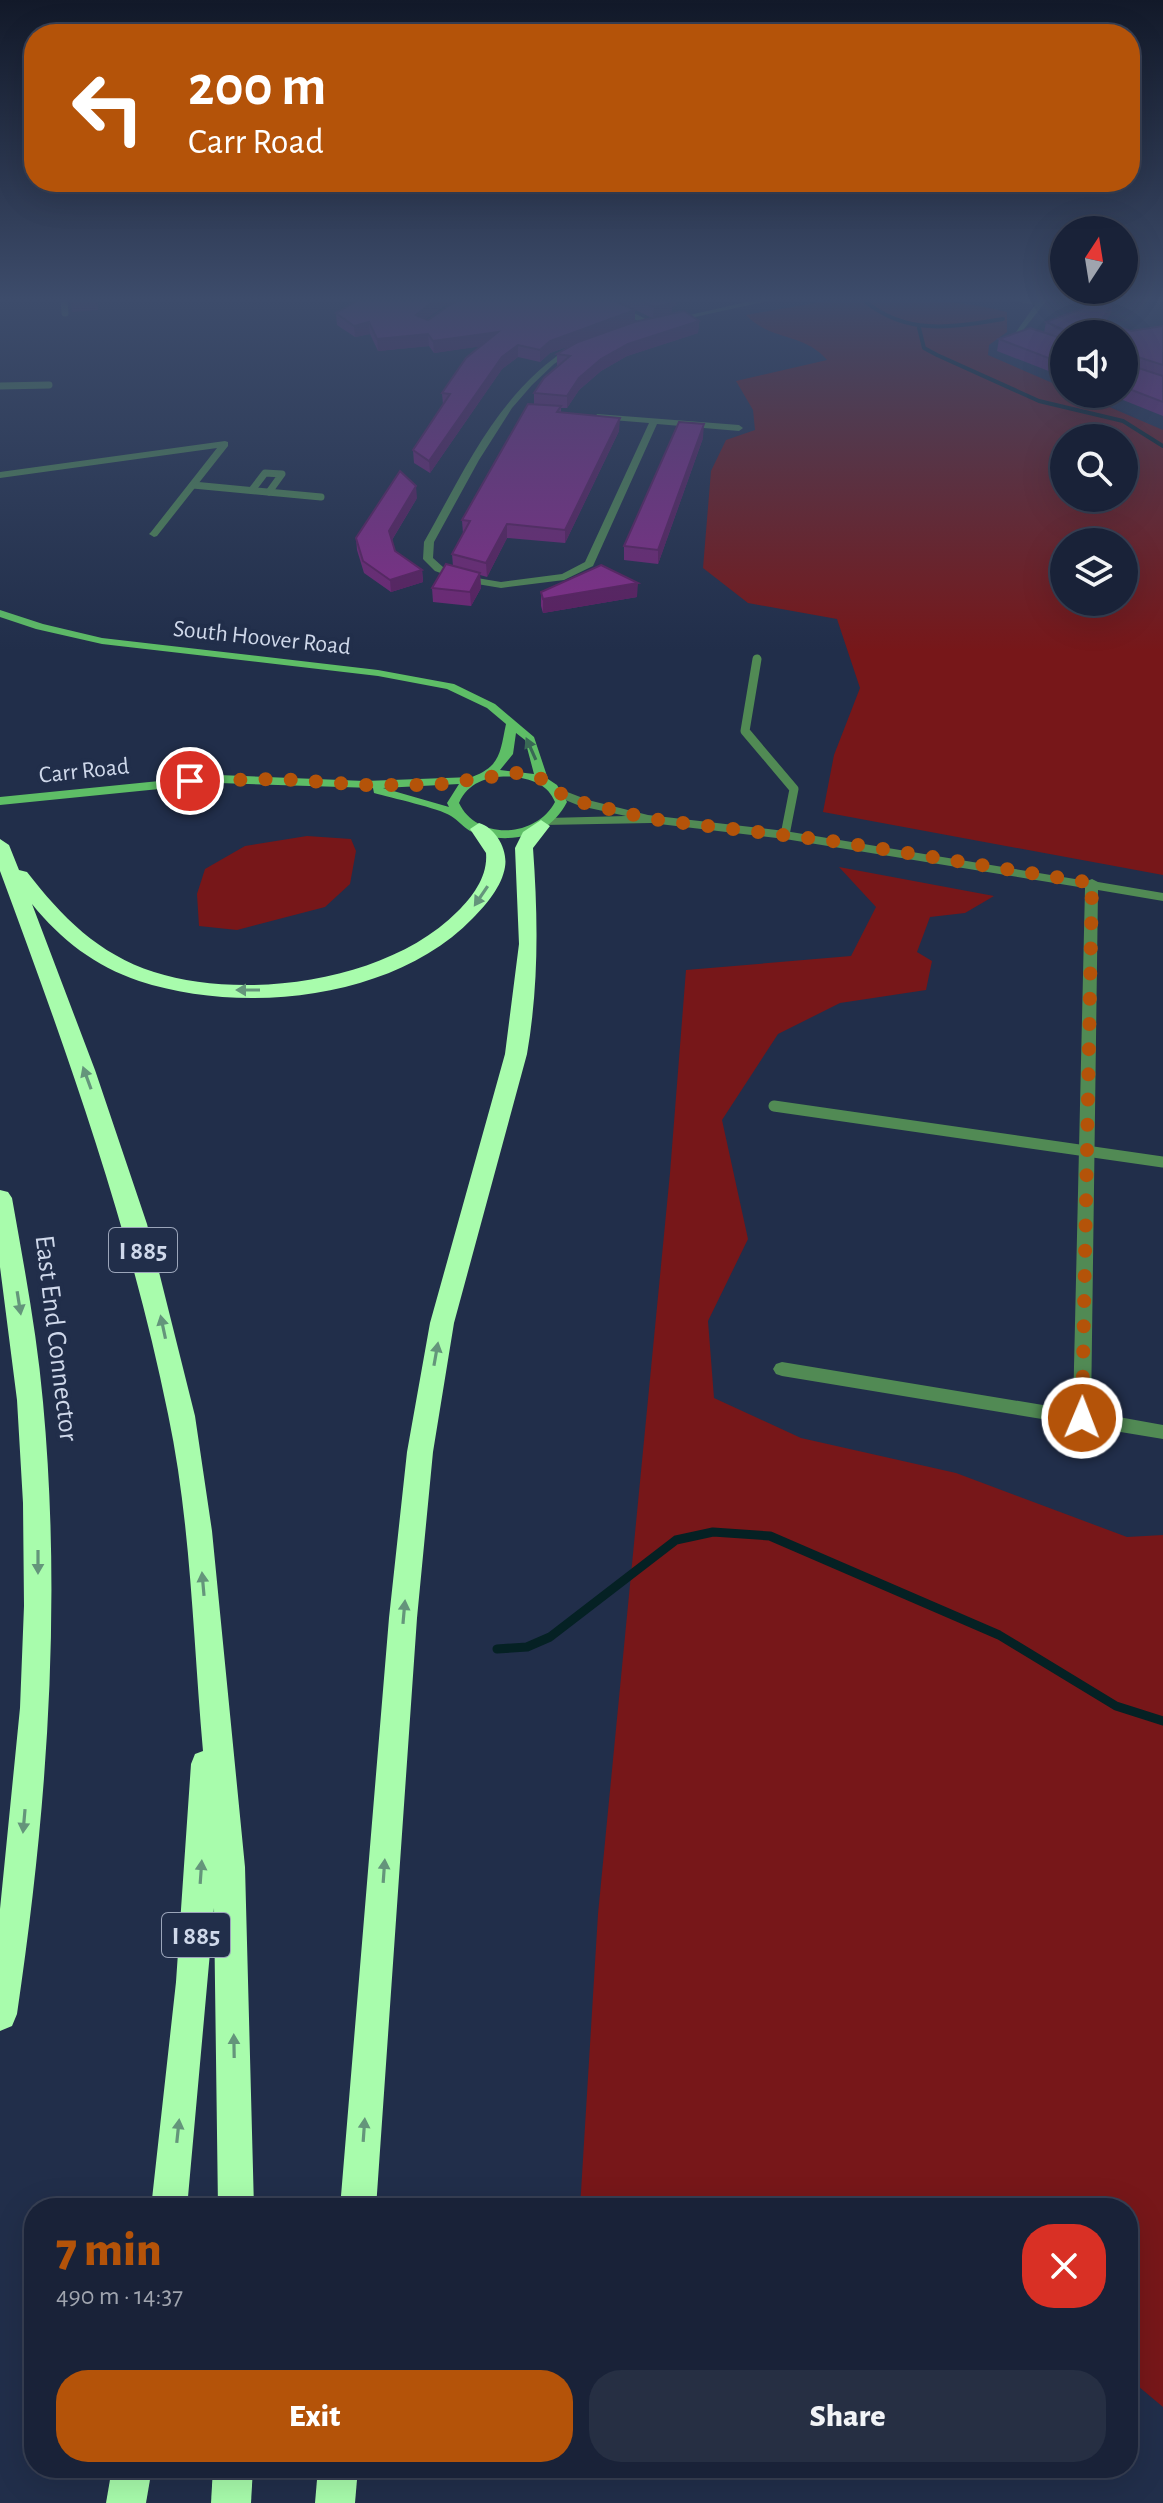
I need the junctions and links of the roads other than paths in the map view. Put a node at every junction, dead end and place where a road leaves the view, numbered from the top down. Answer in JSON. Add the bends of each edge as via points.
{"nodes":[{"id":1,"x":502,"y":417,"type":"edge"},
{"id":2,"x":605,"y":417,"type":"edge"},
{"id":3,"x":654,"y":421,"type":"junction"},
{"id":4,"x":739,"y":428,"type":"dead end"},
{"id":5,"x":0,"y":475,"type":"edge"},
{"id":6,"x":193,"y":485,"type":"junction"},
{"id":7,"x":252,"y":490,"type":"junction"},
{"id":8,"x":269,"y":492,"type":"junction"},
{"id":9,"x":321,"y":497,"type":"dead end"},
{"id":10,"x":154,"y":534,"type":"dead end"},
{"id":11,"x":0,"y":613,"type":"edge"},
{"id":12,"x":757,"y":659,"type":"dead end"},
{"id":13,"x":511,"y":725,"type":"junction"},
{"id":14,"x":490,"y":775,"type":"junction"},
{"id":15,"x":542,"y":779,"type":"junction"},
{"id":16,"x":474,"y":780,"type":"junction"},
{"id":17,"x":365,"y":785,"type":"junction"},
{"id":18,"x":557,"y":792,"type":"junction"},
{"id":19,"x":0,"y":801,"type":"edge"},
{"id":20,"x":456,"y":813,"type":"junction"},
{"id":21,"x":651,"y":819,"type":"junction"},
{"id":22,"x":545,"y":824,"type":"junction"},
{"id":23,"x":479,"y":829,"type":"junction"},
{"id":24,"x":785,"y":835,"type":"junction"},
{"id":25,"x":3,"y":851,"type":"edge"},
{"id":26,"x":1092,"y":883,"type":"junction"},
{"id":27,"x":1163,"y":897,"type":"edge"},
{"id":28,"x":774,"y":1106,"type":"dead end"},
{"id":29,"x":1085,"y":1150,"type":"junction"},
{"id":30,"x":1163,"y":1162,"type":"edge"},
{"id":31,"x":0,"y":1198,"type":"edge"},
{"id":32,"x":782,"y":1369,"type":"dead end"},
{"id":33,"x":1082,"y":1418,"type":"junction"},
{"id":34,"x":1163,"y":1432,"type":"edge"},
{"id":35,"x":210,"y":1661,"type":"junction"},
{"id":36,"x":0,"y":2014,"type":"edge"},
{"id":37,"x":170,"y":2198,"type":"edge"},
{"id":38,"x":236,"y":2198,"type":"edge"},
{"id":39,"x":359,"y":2198,"type":"edge"},
{"id":40,"x":130,"y":2478,"type":"edge"},
{"id":41,"x":232,"y":2478,"type":"edge"},
{"id":42,"x":337,"y":2478,"type":"edge"},
{"id":43,"x":126,"y":2503,"type":"edge"},
{"id":44,"x":231,"y":2503,"type":"edge"},
{"id":45,"x":335,"y":2503,"type":"edge"}],
"edges":[{"from":1,"to":3,"type":"street","via":[[429,542],[428,559],[469,580],[501,585],[551,580],[589,564]]},
{"from":2,"to":3,"type":"street"},
{"from":3,"to":4,"type":"street"},
{"from":5,"to":6,"type":"street","via":[[225,444]]},
{"from":6,"to":7,"type":"lane"},
{"from":6,"to":10,"type":"street"},
{"from":7,"to":8,"type":"lane"},
{"from":7,"to":8,"type":"lane","via":[[265,473],[282,474]]},
{"from":8,"to":9,"type":"lane"},
{"from":11,"to":13,"type":"street","name":"South Hoover Road","via":[[102,641],[431,682],[479,699]]},
{"from":12,"to":24,"type":"lane","via":[[745,731],[794,789]]},
{"from":13,"to":14,"type":"street","via":[[507,754]]},
{"from":15,"to":13,"type":"street","name":"South Hoover Road","one_way":true,"via":[[530,739]]},
{"from":14,"to":15,"type":"street","name":"Carr Road","via":[[517,773]]},
{"from":14,"to":16,"type":"street","name":"Carr Road"},
{"from":15,"to":18,"type":"street"},
{"from":16,"to":17,"type":"street","name":"Carr Road"},
{"from":16,"to":20,"type":"street","via":[[454,797]]},
{"from":17,"to":19,"type":"street","name":"Carr Road","via":[[219,779]]},
{"from":17,"to":20,"type":"street","name":"Carr Road"},
{"from":18,"to":21,"type":"street"},
{"from":18,"to":22,"type":"street","via":[[560,807]]},
{"from":20,"to":23,"type":"street","name":"Carr Road"},
{"from":21,"to":22,"type":"street"},
{"from":21,"to":24,"type":"street"},
{"from":22,"to":23,"type":"street","via":[[506,833]]},
{"from":39,"to":22,"type":"highway","one_way":true,"via":[[420,1452],[451,1283],[516,1054],[529,944],[524,854],[530,836]]},
{"from":23,"to":25,"type":"highway","one_way":true,"via":[[496,849],[496,868],[475,906],[450,929],[375,968],[270,990],[180,984],[104,958],[53,918]]},
{"from":24,"to":26,"type":"street"},
{"from":35,"to":25,"type":"highway","number":"I 885","one_way":true,"via":[[188,1459],[160,1314],[109,1143]]},
{"from":26,"to":27,"type":"street"},
{"from":26,"to":29,"type":"street"},
{"from":28,"to":29,"type":"lane"},
{"from":29,"to":30,"type":"lane"},
{"from":29,"to":33,"type":"street"},
{"from":31,"to":36,"type":"highway","name":"East End Connector","one_way":true,"via":[[26,1348],[38,1563],[25,1819]]},
{"from":32,"to":33,"type":"street"},
{"from":33,"to":34,"type":"street"},
{"from":37,"to":35,"type":"highway","number":"I 885","one_way":true,"via":[[194,1967]]},
{"from":38,"to":35,"type":"highway","one_way":true,"via":[[229,1867]]},
{"from":40,"to":43,"type":"highway"},
{"from":41,"to":44,"type":"highway"},
{"from":42,"to":45,"type":"highway"}]}
